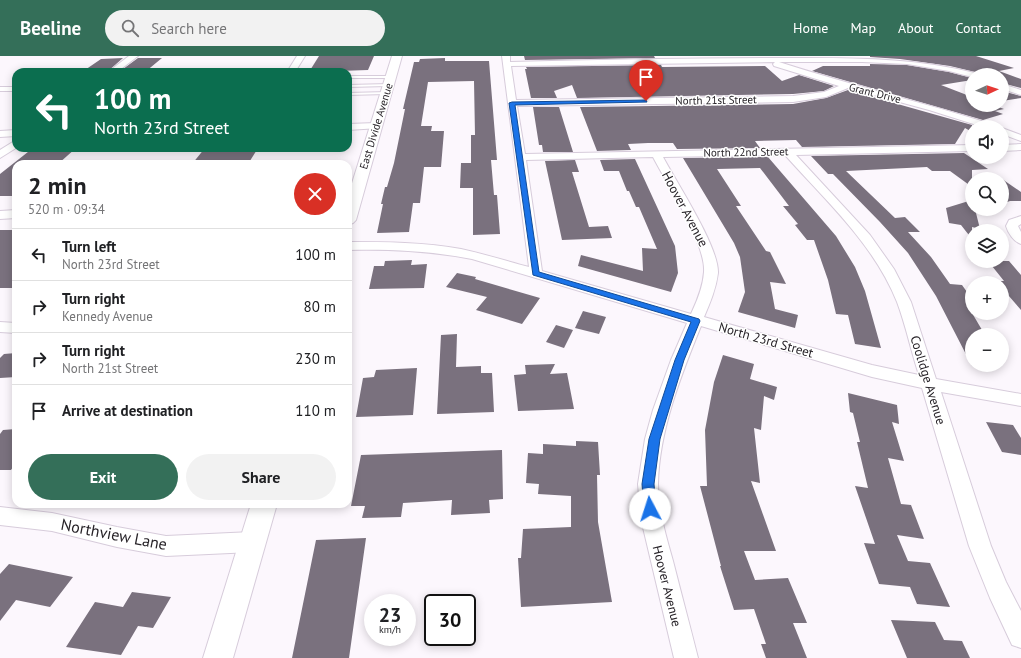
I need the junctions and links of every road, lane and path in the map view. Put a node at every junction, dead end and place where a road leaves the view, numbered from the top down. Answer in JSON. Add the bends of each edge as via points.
{"nodes":[{"id":1,"x":134,"y":56,"type":"edge"},
{"id":2,"x":301,"y":56,"type":"edge"},
{"id":3,"x":397,"y":56,"type":"edge"},
{"id":4,"x":760,"y":56,"type":"edge"},
{"id":5,"x":506,"y":60,"type":"edge"},
{"id":6,"x":769,"y":60,"type":"junction"},
{"id":7,"x":118,"y":68,"type":"edge"},
{"id":8,"x":294,"y":68,"type":"edge"},
{"id":9,"x":965,"y":73,"type":"edge"},
{"id":10,"x":352,"y":78,"type":"edge"},
{"id":11,"x":388,"y":85,"type":"junction"},
{"id":12,"x":352,"y":86,"type":"edge"},
{"id":13,"x":846,"y":86,"type":"junction"},
{"id":14,"x":0,"y":89,"type":"edge"},
{"id":15,"x":12,"y":89,"type":"edge"},
{"id":16,"x":1009,"y":89,"type":"edge"},
{"id":17,"x":352,"y":93,"type":"edge"},
{"id":18,"x":1021,"y":93,"type":"edge"},
{"id":19,"x":512,"y":103,"type":"junction"},
{"id":20,"x":971,"y":120,"type":"edge"},
{"id":21,"x":376,"y":126,"type":"junction"},
{"id":22,"x":352,"y":127,"type":"edge"},
{"id":23,"x":12,"y":133,"type":"edge"},
{"id":24,"x":0,"y":134,"type":"edge"},
{"id":25,"x":1009,"y":134,"type":"edge"},
{"id":26,"x":1021,"y":138,"type":"edge"},
{"id":27,"x":12,"y":146,"type":"edge"},
{"id":28,"x":1021,"y":147,"type":"edge"},
{"id":29,"x":965,"y":148,"type":"edge"},
{"id":30,"x":1009,"y":148,"type":"edge"},
{"id":31,"x":787,"y":151,"type":"junction"},
{"id":32,"x":656,"y":154,"type":"junction"},
{"id":33,"x":0,"y":155,"type":"edge"},
{"id":34,"x":520,"y":157,"type":"junction"},
{"id":35,"x":352,"y":207,"type":"edge"},
{"id":36,"x":12,"y":214,"type":"edge"},
{"id":37,"x":0,"y":215,"type":"edge"},
{"id":38,"x":1021,"y":220,"type":"edge"},
{"id":39,"x":1021,"y":240,"type":"edge"},
{"id":40,"x":352,"y":246,"type":"edge"},
{"id":41,"x":536,"y":273,"type":"junction"},
{"id":42,"x":696,"y":321,"type":"junction"},
{"id":43,"x":0,"y":327,"type":"edge"},
{"id":44,"x":12,"y":328,"type":"edge"},
{"id":45,"x":930,"y":384,"type":"junction"},
{"id":46,"x":1021,"y":400,"type":"edge"},
{"id":47,"x":263,"y":508,"type":"edge"},
{"id":48,"x":0,"y":516,"type":"edge"},
{"id":49,"x":252,"y":542,"type":"junction"},
{"id":50,"x":1021,"y":636,"type":"edge"},
{"id":51,"x":218,"y":658,"type":"edge"},
{"id":52,"x":686,"y":658,"type":"edge"}],
"edges":[{"from":1,"to":7,"type":"street"},
{"from":2,"to":8,"type":"street"},
{"from":3,"to":11,"type":"street","name":"East Divide Avenue"},
{"from":4,"to":6,"type":"street","name":"Grant Drive"},
{"from":5,"to":6,"type":"street"},
{"from":5,"to":19,"type":"street"},
{"from":6,"to":9,"type":"street","via":[[909,61],[943,66]]},
{"from":6,"to":13,"type":"street","name":"Grant Drive","via":[[798,72]]},
{"from":10,"to":11,"type":"lane"},
{"from":11,"to":12,"type":"lane"},
{"from":11,"to":17,"type":"lane"},
{"from":11,"to":21,"type":"street","name":"East Divide Avenue"},
{"from":13,"to":19,"type":"street","name":"North 21st Street","via":[[826,94],[798,98]]},
{"from":13,"to":20,"type":"street","name":"Grant Drive"},
{"from":14,"to":15,"type":"street"},
{"from":16,"to":18,"type":"street"},
{"from":19,"to":34,"type":"street"},
{"from":21,"to":22,"type":"street"},
{"from":21,"to":35,"type":"street","name":"East Divide Avenue"},
{"from":23,"to":24,"type":"street"},
{"from":25,"to":26,"type":"street"},
{"from":27,"to":33,"type":"street"},
{"from":28,"to":30,"type":"street"},
{"from":29,"to":31,"type":"street","name":"North 22nd Street"},
{"from":31,"to":32,"type":"street","name":"North 22nd Street"},
{"from":31,"to":45,"type":"street","name":"Coolidge Avenue","via":[[855,226],[887,269],[908,314]]},
{"from":32,"to":34,"type":"street","name":"North 22nd Street"},
{"from":32,"to":42,"type":"street","name":"Hoover Avenue","via":[[702,238],[708,254],[710,282]]},
{"from":34,"to":41,"type":"street"},
{"from":36,"to":37,"type":"street"},
{"from":38,"to":39,"type":"street","via":[[1012,226]]},
{"from":40,"to":41,"type":"street","name":"North 23rd Street","via":[[437,248],[487,258]]},
{"from":41,"to":42,"type":"street","name":"North 23rd Street"},
{"from":42,"to":45,"type":"street","name":"North 23rd Street","via":[[872,371]]},
{"from":42,"to":52,"type":"street","name":"Hoover Avenue","via":[[662,410],[654,439],[648,484],[651,519]]},
{"from":43,"to":44,"type":"street"},
{"from":45,"to":46,"type":"street","name":"North 23rd Street"},
{"from":45,"to":50,"type":"street","name":"Coolidge Avenue","via":[[980,546]]},
{"from":47,"to":49,"type":"street"},
{"from":48,"to":49,"type":"street","name":"Northview Lane","via":[[52,522],[166,546]]},
{"from":49,"to":51,"type":"street"}]}
